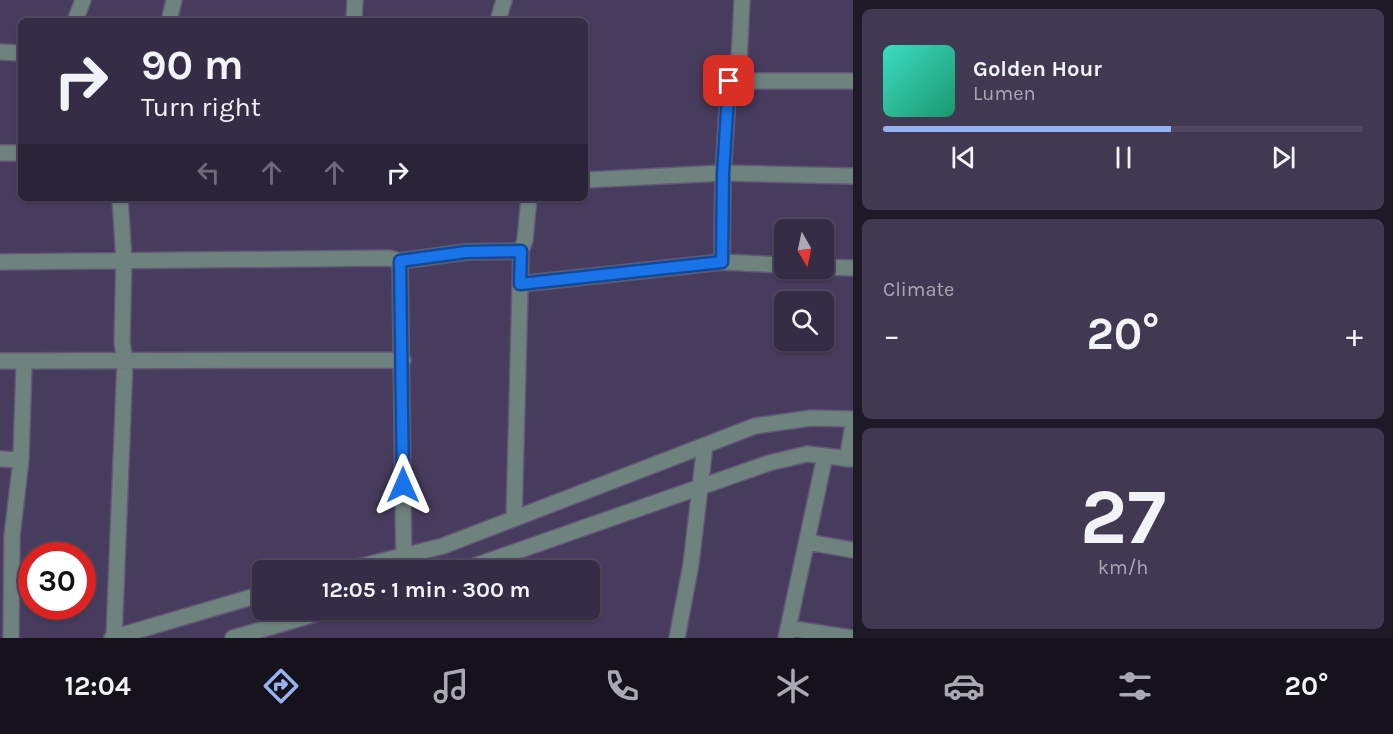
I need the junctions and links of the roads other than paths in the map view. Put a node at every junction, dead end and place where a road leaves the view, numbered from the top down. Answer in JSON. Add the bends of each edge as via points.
{"nodes":[{"id":1,"x":83,"y":0,"type":"edge"},
{"id":2,"x":174,"y":0,"type":"edge"},
{"id":3,"x":355,"y":0,"type":"edge"},
{"id":4,"x":504,"y":0,"type":"edge"},
{"id":5,"x":742,"y":0,"type":"edge"},
{"id":6,"x":76,"y":18,"type":"edge"},
{"id":7,"x":170,"y":18,"type":"edge"},
{"id":8,"x":354,"y":18,"type":"edge"},
{"id":9,"x":499,"y":18,"type":"edge"},
{"id":10,"x":0,"y":52,"type":"edge"},
{"id":11,"x":18,"y":53,"type":"edge"},
{"id":12,"x":738,"y":81,"type":"junction"},
{"id":13,"x":853,"y":81,"type":"edge"},
{"id":14,"x":0,"y":153,"type":"edge"},
{"id":15,"x":18,"y":153,"type":"edge"},
{"id":16,"x":723,"y":173,"type":"junction"},
{"id":17,"x":853,"y":176,"type":"edge"},
{"id":18,"x":588,"y":180,"type":"edge"},
{"id":19,"x":120,"y":201,"type":"edge"},
{"id":20,"x":529,"y":201,"type":"edge"},
{"id":21,"x":521,"y":251,"type":"junction"},
{"id":22,"x":124,"y":260,"type":"junction"},
{"id":23,"x":400,"y":261,"type":"junction"},
{"id":24,"x":0,"y":262,"type":"edge"},
{"id":25,"x":722,"y":262,"type":"junction"},
{"id":26,"x":774,"y":265,"type":"edge"},
{"id":27,"x":834,"y":267,"type":"edge"},
{"id":28,"x":853,"y":268,"type":"edge"},
{"id":29,"x":520,"y":284,"type":"junction"},
{"id":30,"x":403,"y":360,"type":"junction"},
{"id":31,"x":0,"y":361,"type":"edge"},
{"id":32,"x":124,"y":361,"type":"junction"},
{"id":33,"x":24,"y":363,"type":"junction"},
{"id":34,"x":853,"y":419,"type":"edge"},
{"id":35,"x":853,"y":425,"type":"edge"},
{"id":36,"x":705,"y":445,"type":"junction"},
{"id":37,"x":825,"y":456,"type":"junction"},
{"id":38,"x":0,"y":459,"type":"edge"},
{"id":39,"x":850,"y":459,"type":"edge"},
{"id":40,"x":21,"y":460,"type":"junction"},
{"id":41,"x":700,"y":487,"type":"junction"},
{"id":42,"x":514,"y":519,"type":"junction"},
{"id":43,"x":6,"y":531,"type":"edge"},
{"id":44,"x":807,"y":542,"type":"junction"},
{"id":45,"x":853,"y":550,"type":"edge"},
{"id":46,"x":404,"y":560,"type":"edge"},
{"id":47,"x":411,"y":560,"type":"edge"},
{"id":48,"x":492,"y":560,"type":"edge"},
{"id":49,"x":6,"y":573,"type":"edge"},
{"id":50,"x":252,"y":597,"type":"edge"},
{"id":51,"x":294,"y":620,"type":"edge"},
{"id":52,"x":787,"y":633,"type":"edge"},
{"id":53,"x":11,"y":638,"type":"edge"},
{"id":54,"x":113,"y":638,"type":"edge"},
{"id":55,"x":233,"y":638,"type":"edge"},
{"id":56,"x":677,"y":638,"type":"edge"},
{"id":57,"x":852,"y":638,"type":"edge"}],
"edges":[{"from":1,"to":6,"type":"street"},
{"from":2,"to":7,"type":"street"},
{"from":3,"to":8,"type":"street"},
{"from":4,"to":9,"type":"street"},
{"from":5,"to":12,"type":"street"},
{"from":10,"to":11,"type":"street"},
{"from":12,"to":13,"type":"street"},
{"from":12,"to":16,"type":"street","via":[[729,81]]},
{"from":14,"to":15,"type":"street"},
{"from":16,"to":17,"type":"street"},
{"from":16,"to":18,"type":"street"},
{"from":16,"to":25,"type":"street"},
{"from":19,"to":22,"type":"street"},
{"from":20,"to":21,"type":"street"},
{"from":21,"to":23,"type":"street","via":[[466,252]]},
{"from":21,"to":29,"type":"street"},
{"from":22,"to":23,"type":"street"},
{"from":22,"to":24,"type":"street"},
{"from":22,"to":32,"type":"street"},
{"from":23,"to":30,"type":"street"},
{"from":25,"to":26,"type":"street"},
{"from":25,"to":29,"type":"street"},
{"from":27,"to":28,"type":"street"},
{"from":29,"to":42,"type":"street"},
{"from":30,"to":32,"type":"street"},
{"from":30,"to":46,"type":"street"},
{"from":31,"to":33,"type":"street"},
{"from":32,"to":33,"type":"street"},
{"from":32,"to":54,"type":"street"},
{"from":33,"to":40,"type":"street"},
{"from":34,"to":36,"type":"street","via":[[811,418],[755,426]]},
{"from":35,"to":39,"type":"street"},
{"from":36,"to":41,"type":"street"},
{"from":36,"to":42,"type":"street"},
{"from":37,"to":39,"type":"street"},
{"from":37,"to":41,"type":"street","via":[[807,454],[769,463]]},
{"from":37,"to":44,"type":"street"},
{"from":38,"to":40,"type":"street"},
{"from":40,"to":43,"type":"street"},
{"from":41,"to":48,"type":"street"},
{"from":41,"to":56,"type":"street"},
{"from":42,"to":47,"type":"street"},
{"from":43,"to":49,"type":"street"},
{"from":44,"to":45,"type":"street"},
{"from":44,"to":52,"type":"street"},
{"from":49,"to":53,"type":"street"},
{"from":50,"to":54,"type":"street"},
{"from":51,"to":55,"type":"street"},
{"from":52,"to":57,"type":"street"}]}
